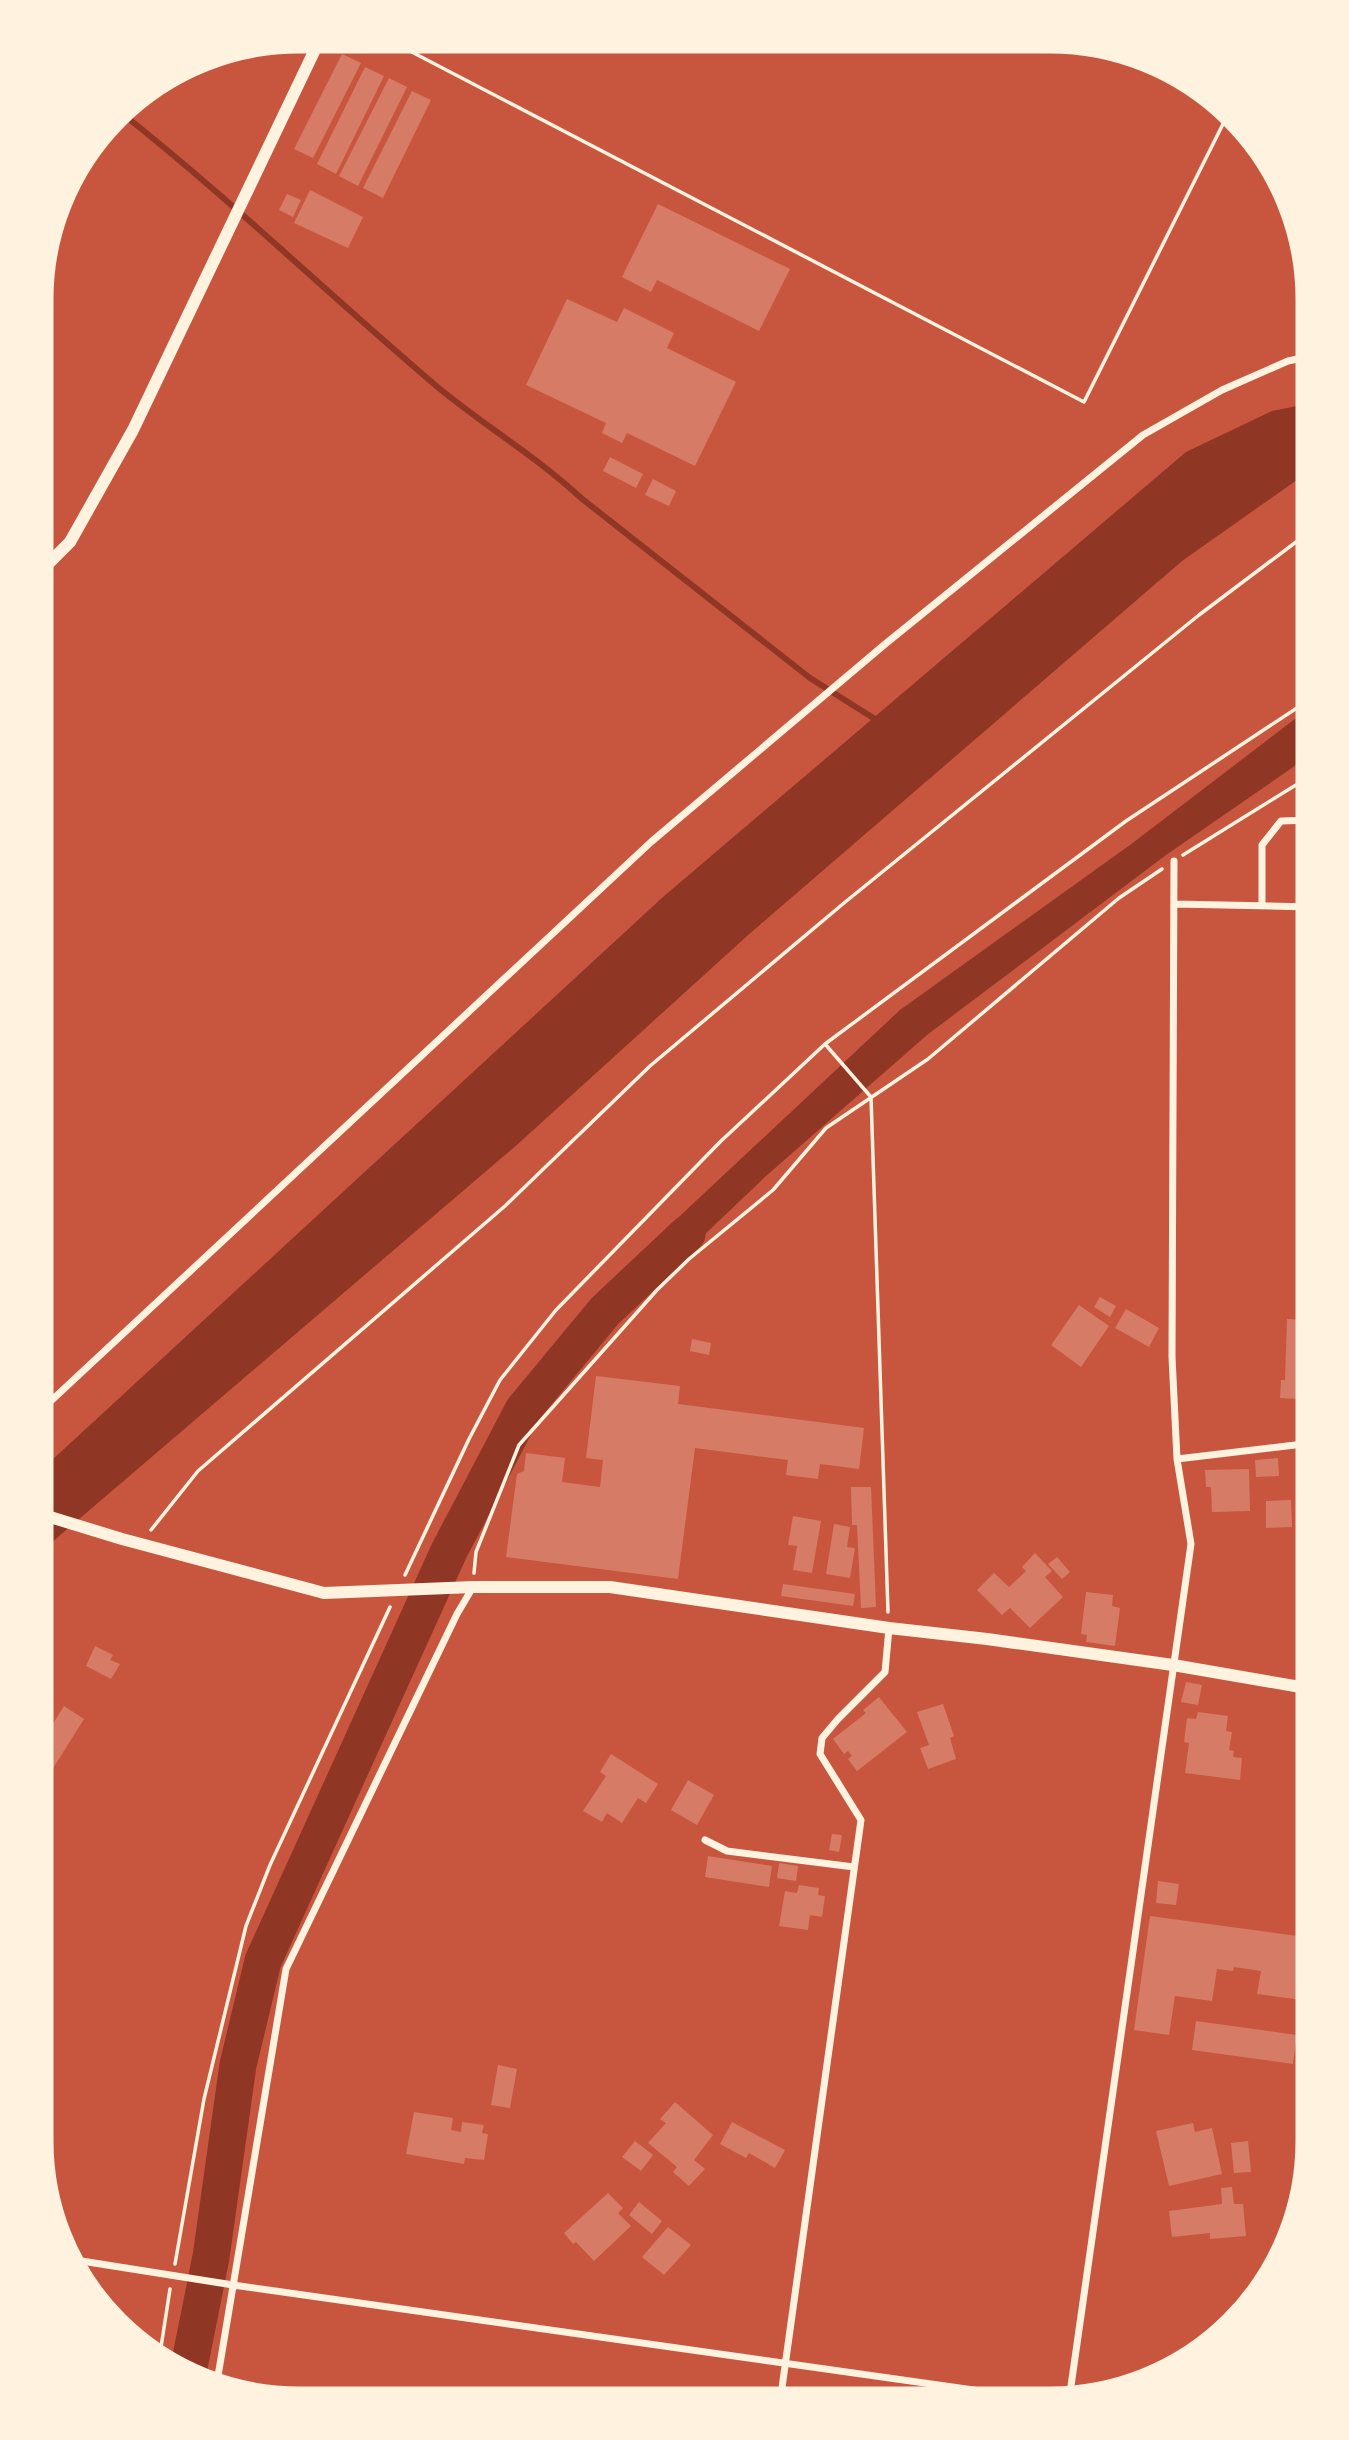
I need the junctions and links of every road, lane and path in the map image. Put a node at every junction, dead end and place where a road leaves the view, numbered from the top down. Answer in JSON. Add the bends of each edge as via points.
{"nodes":[{"id":1,"x":315,"y":50,"type":"edge"},
{"id":2,"x":408,"y":50,"type":"edge"},
{"id":3,"x":1225,"y":120,"type":"edge"},
{"id":4,"x":1300,"y":358,"type":"edge"},
{"id":5,"x":1300,"y":540,"type":"edge"},
{"id":6,"x":49,"y":563,"type":"edge"},
{"id":7,"x":1300,"y":706,"type":"edge"},
{"id":8,"x":1300,"y":782,"type":"edge"},
{"id":9,"x":1300,"y":820,"type":"edge"},
{"id":10,"x":1174,"y":861,"type":"junction"},
{"id":11,"x":1175,"y":904,"type":"junction"},
{"id":12,"x":1262,"y":906,"type":"junction"},
{"id":13,"x":1300,"y":907,"type":"edge"},
{"id":14,"x":825,"y":1044,"type":"junction"},
{"id":15,"x":872,"y":1097,"type":"junction"},
{"id":16,"x":49,"y":1403,"type":"edge"},
{"id":17,"x":1300,"y":1444,"type":"edge"},
{"id":18,"x":1177,"y":1459,"type":"junction"},
{"id":19,"x":49,"y":1517,"type":"edge"},
{"id":20,"x":143,"y":1544,"type":"junction"},
{"id":21,"x":473,"y":1587,"type":"junction"},
{"id":22,"x":404,"y":1591,"type":"junction"},
{"id":23,"x":889,"y":1628,"type":"junction"},
{"id":24,"x":1173,"y":1665,"type":"junction"},
{"id":25,"x":1300,"y":1687,"type":"edge"},
{"id":26,"x":705,"y":1840,"type":"dead end"},
{"id":27,"x":854,"y":1867,"type":"junction"},
{"id":28,"x":80,"y":2261,"type":"edge"},
{"id":29,"x":173,"y":2275,"type":"junction"},
{"id":30,"x":233,"y":2285,"type":"junction"},
{"id":31,"x":161,"y":2349,"type":"edge"},
{"id":32,"x":786,"y":2363,"type":"junction"},
{"id":33,"x":218,"y":2378,"type":"edge"},
{"id":34,"x":1070,"y":2390,"type":"edge"},
{"id":35,"x":782,"y":2391,"type":"edge"},
{"id":36,"x":982,"y":2391,"type":"edge"}],
"edges":[{"from":1,"to":6,"type":"street","via":[[133,430],[70,542]]},
{"from":2,"to":3,"type":"path","via":[[1084,401]]},
{"from":4,"to":16,"type":"street","via":[[1222,390],[1143,435],[884,645],[651,842]]},
{"from":5,"to":20,"type":"path","via":[[1199,614],[650,1066],[505,1206],[198,1471]]},
{"from":7,"to":14,"type":"path","via":[[1126,821]]},
{"from":8,"to":10,"type":"path"},
{"from":9,"to":12,"type":"street","via":[[1281,821],[1262,845]]},
{"from":10,"to":11,"type":"street"},
{"from":10,"to":15,"type":"path","via":[[1119,898],[928,1059]]},
{"from":11,"to":12,"type":"street"},
{"from":11,"to":18,"type":"street","via":[[1172,1357]]},
{"from":12,"to":13,"type":"street"},
{"from":14,"to":15,"type":"path"},
{"from":14,"to":22,"type":"path","via":[[720,1142],[556,1310],[500,1380],[463,1450]]},
{"from":15,"to":21,"type":"path","via":[[826,1128],[773,1190],[657,1290],[519,1445],[476,1552]]},
{"from":15,"to":23,"type":"path"},
{"from":17,"to":18,"type":"street"},
{"from":18,"to":24,"type":"street","via":[[1191,1544]]},
{"from":19,"to":20,"type":"street"},
{"from":20,"to":22,"type":"street","via":[[324,1593]]},
{"from":21,"to":22,"type":"street"},
{"from":21,"to":23,"type":"street","via":[[610,1587]]},
{"from":21,"to":30,"type":"street","via":[[286,1969]]},
{"from":22,"to":29,"type":"path","via":[[270,1865],[246,1926],[204,2099]]},
{"from":23,"to":24,"type":"street"},
{"from":23,"to":27,"type":"street","via":[[885,1672],[822,1738],[820,1754],[861,1820]]},
{"from":24,"to":25,"type":"street"},
{"from":24,"to":34,"type":"street"},
{"from":26,"to":27,"type":"street","via":[[727,1851]]},
{"from":27,"to":32,"type":"street"},
{"from":28,"to":29,"type":"street"},
{"from":29,"to":30,"type":"street"},
{"from":29,"to":31,"type":"path"},
{"from":30,"to":32,"type":"street"},
{"from":30,"to":33,"type":"street"},
{"from":32,"to":35,"type":"street"},
{"from":32,"to":36,"type":"street"}]}
